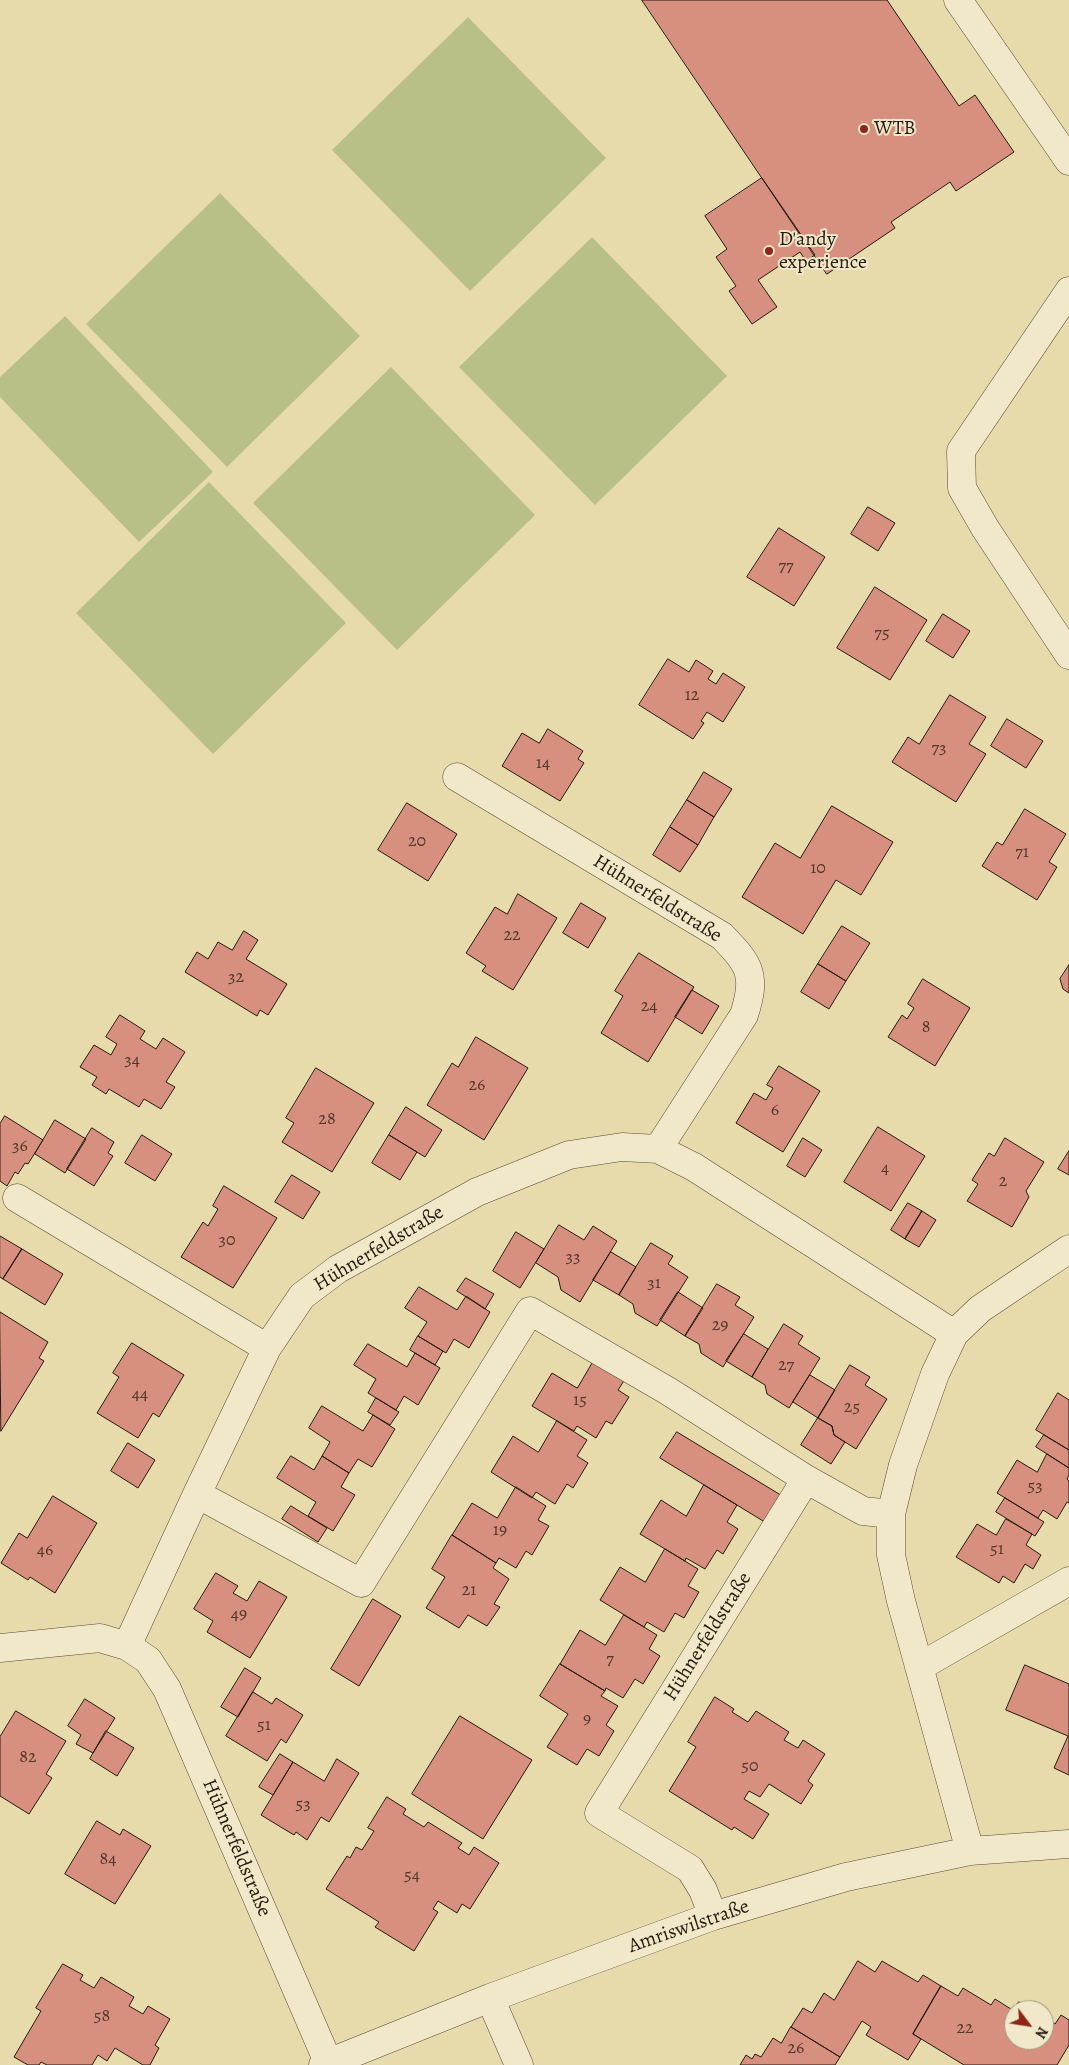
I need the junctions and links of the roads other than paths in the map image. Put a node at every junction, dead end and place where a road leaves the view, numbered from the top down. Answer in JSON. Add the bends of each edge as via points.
{"nodes":[{"id":1,"x":958,"y":0,"type":"edge"},
{"id":2,"x":1069,"y":161,"type":"edge"},
{"id":3,"x":1069,"y":291,"type":"edge"},
{"id":4,"x":1069,"y":655,"type":"edge"},
{"id":5,"x":457,"y":777,"type":"dead end"},
{"id":6,"x":658,"y":1149,"type":"junction"},
{"id":7,"x":18,"y":1198,"type":"dead end"},
{"id":8,"x":1069,"y":1249,"type":"edge"},
{"id":9,"x":954,"y":1334,"type":"junction"},
{"id":10,"x":268,"y":1348,"type":"junction"},
{"id":11,"x":806,"y":1479,"type":"junction"},
{"id":12,"x":197,"y":1494,"type":"junction"},
{"id":13,"x":891,"y":1514,"type":"junction"},
{"id":14,"x":1069,"y":1580,"type":"edge"},
{"id":15,"x":127,"y":1646,"type":"junction"},
{"id":16,"x":0,"y":1648,"type":"edge"},
{"id":17,"x":919,"y":1666,"type":"junction"},
{"id":18,"x":1069,"y":1844,"type":"edge"},
{"id":19,"x":970,"y":1851,"type":"junction"},
{"id":20,"x":713,"y":1916,"type":"junction"},
{"id":21,"x":490,"y":1998,"type":"junction"},
{"id":22,"x":326,"y":2064,"type":"edge"},
{"id":23,"x":520,"y":2065,"type":"edge"}],
"edges":[{"from":1,"to":2,"type":"street"},
{"from":3,"to":4,"type":"street","via":[[961,451],[962,488]]},
{"from":5,"to":6,"type":"street","name":"Hühnerfeldstraße","via":[[722,936],[742,958],[750,976],[751,994],[744,1015]]},
{"from":6,"to":9,"type":"street","name":"Hühnerfeldstraße","via":[[694,1166]]},
{"from":6,"to":10,"type":"street","name":"Hühnerfeldstraße","via":[[622,1147],[569,1156],[477,1192],[338,1269],[302,1296]]},
{"from":7,"to":10,"type":"street"},
{"from":8,"to":9,"type":"street","via":[[980,1309]]},
{"from":9,"to":13,"type":"street","via":[[903,1465]]},
{"from":10,"to":12,"type":"street","name":"Hühnerfeldstraße"},
{"from":11,"to":12,"type":"street","via":[[668,1391],[530,1311],[361,1583]]},
{"from":11,"to":13,"type":"street","via":[[863,1511]]},
{"from":11,"to":20,"type":"street","name":"Hühnerfeldstraße","via":[[598,1814],[690,1869]]},
{"from":12,"to":15,"type":"street","name":"Hühnerfeldstraße"},
{"from":13,"to":17,"type":"street","via":[[891,1555]]},
{"from":14,"to":17,"type":"street"},
{"from":15,"to":16,"type":"street","name":"Hühnerfeldstraße","via":[[100,1638]]},
{"from":15,"to":22,"type":"street","name":"Hühnerfeldstraße","via":[[148,1660],[166,1688]]},
{"from":17,"to":19,"type":"street"},
{"from":18,"to":19,"type":"street","name":"Amriswilstraße"},
{"from":19,"to":20,"type":"street","name":"Amriswilstraße","via":[[846,1877]]},
{"from":20,"to":21,"type":"street","name":"Amriswilstraße"},
{"from":21,"to":22,"type":"street","name":"Amriswilstraße"},
{"from":21,"to":23,"type":"street"}]}
